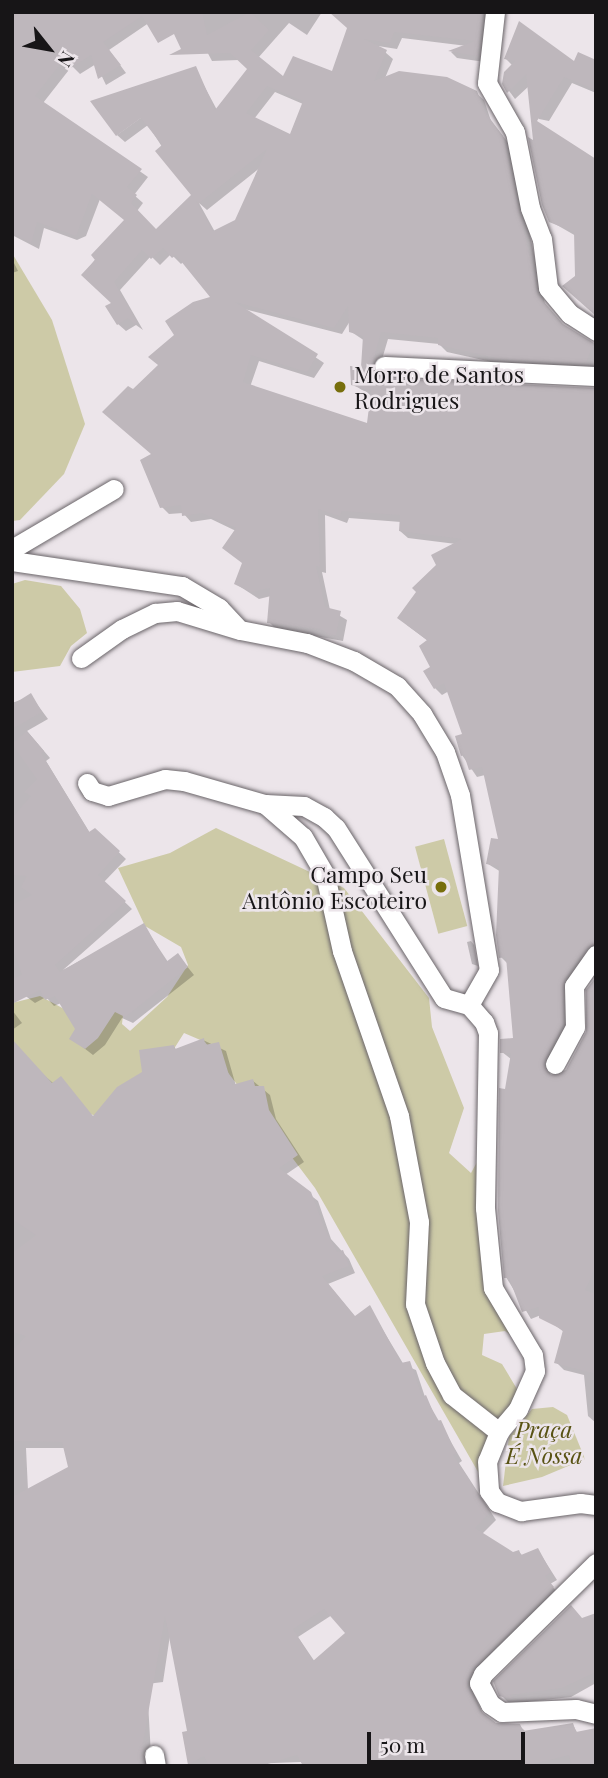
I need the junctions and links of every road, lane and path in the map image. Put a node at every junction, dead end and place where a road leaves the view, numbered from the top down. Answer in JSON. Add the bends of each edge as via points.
{"nodes":[{"id":1,"x":495,"y":12,"type":"edge"},
{"id":2,"x":596,"y":331,"type":"edge"},
{"id":3,"x":384,"y":366,"type":"dead end"},
{"id":4,"x":596,"y":376,"type":"edge"},
{"id":5,"x":114,"y":489,"type":"dead end"},
{"id":6,"x":12,"y":549,"type":"edge"},
{"id":7,"x":12,"y":561,"type":"edge"},
{"id":8,"x":240,"y":630,"type":"junction"},
{"id":9,"x":81,"y":658,"type":"dead end"},
{"id":10,"x":87,"y":783,"type":"dead end"},
{"id":11,"x":265,"y":804,"type":"junction"},
{"id":12,"x":596,"y":955,"type":"edge"},
{"id":13,"x":469,"y":1005,"type":"junction"},
{"id":14,"x":555,"y":1064,"type":"dead end"},
{"id":15,"x":499,"y":1432,"type":"junction"},
{"id":16,"x":596,"y":1505,"type":"edge"},
{"id":17,"x":596,"y":1563,"type":"edge"},
{"id":18,"x":596,"y":1714,"type":"edge"}],
"edges":[{"from":1,"to":2,"type":"street","via":[[486,83],[515,132],[530,208],[542,239],[548,288],[570,314]]},
{"from":3,"to":4,"type":"street"},
{"from":5,"to":6,"type":"street"},
{"from":7,"to":8,"type":"street","via":[[182,586],[219,608]]},
{"from":8,"to":9,"type":"street","via":[[197,614],[155,613]]},
{"from":8,"to":13,"type":"street","via":[[307,643],[354,661],[397,686],[422,713],[445,752],[460,795],[489,970]]},
{"from":10,"to":11,"type":"street","via":[[99,795],[108,796],[165,779],[184,780]]},
{"from":11,"to":13,"type":"street","via":[[304,806],[336,828],[444,998]]},
{"from":11,"to":15,"type":"street","via":[[303,837],[325,875],[342,951],[399,1116],[419,1222],[415,1304],[435,1363],[452,1395]]},
{"from":12,"to":14,"type":"street","via":[[574,986],[575,1027]]},
{"from":13,"to":15,"type":"street","via":[[488,1033],[484,1181],[493,1288],[533,1355],[535,1371],[523,1399]]},
{"from":15,"to":16,"type":"street","via":[[485,1475],[497,1502],[521,1511]]},
{"from":17,"to":18,"type":"street","via":[[483,1674],[480,1683],[490,1704],[502,1712],[576,1709]]}]}
